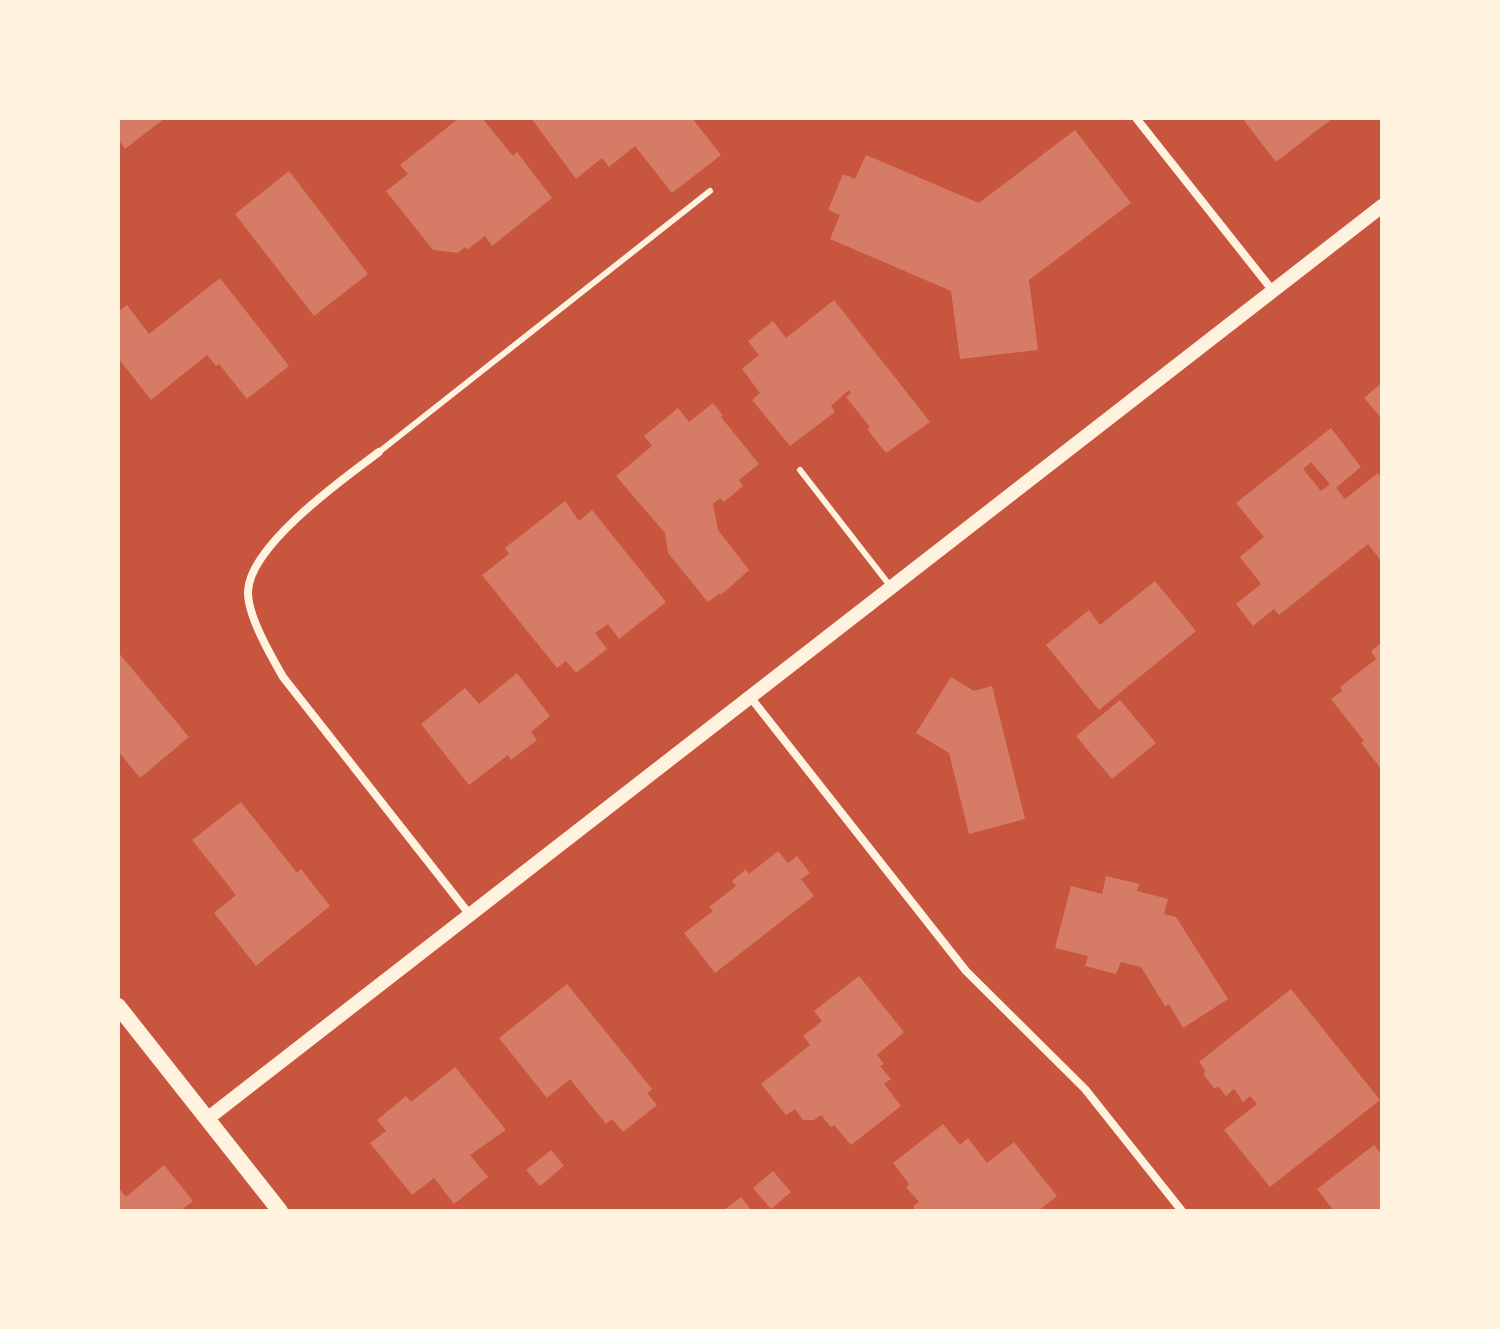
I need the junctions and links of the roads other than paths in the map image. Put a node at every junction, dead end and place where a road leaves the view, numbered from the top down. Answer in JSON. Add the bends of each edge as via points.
{"nodes":[{"id":1,"x":1136,"y":118,"type":"edge"},
{"id":2,"x":710,"y":191,"type":"dead end"},
{"id":3,"x":1382,"y":206,"type":"edge"},
{"id":4,"x":1273,"y":291,"type":"junction"},
{"id":5,"x":379,"y":452,"type":"joint"},
{"id":6,"x":800,"y":470,"type":"dead end"},
{"id":7,"x":892,"y":588,"type":"junction"},
{"id":8,"x":751,"y":698,"type":"junction"},
{"id":9,"x":470,"y":916,"type":"junction"},
{"id":10,"x":118,"y":1006,"type":"edge"},
{"id":11,"x":207,"y":1119,"type":"junction"},
{"id":12,"x":280,"y":1211,"type":"edge"},
{"id":13,"x":1182,"y":1211,"type":"edge"}],
"edges":[{"from":1,"to":4,"type":"street"},
{"from":2,"to":5,"type":"lane"},
{"from":3,"to":4,"type":"street"},
{"from":4,"to":7,"type":"street"},
{"from":5,"to":9,"type":"street","via":[[316,500],[270,546],[248,590],[259,635],[283,677]]},
{"from":6,"to":7,"type":"lane"},
{"from":7,"to":8,"type":"street"},
{"from":8,"to":9,"type":"street"},
{"from":8,"to":13,"type":"street","via":[[966,971],[1085,1089]]},
{"from":9,"to":11,"type":"street"},
{"from":10,"to":11,"type":"main road"},
{"from":11,"to":12,"type":"main road"}]}
